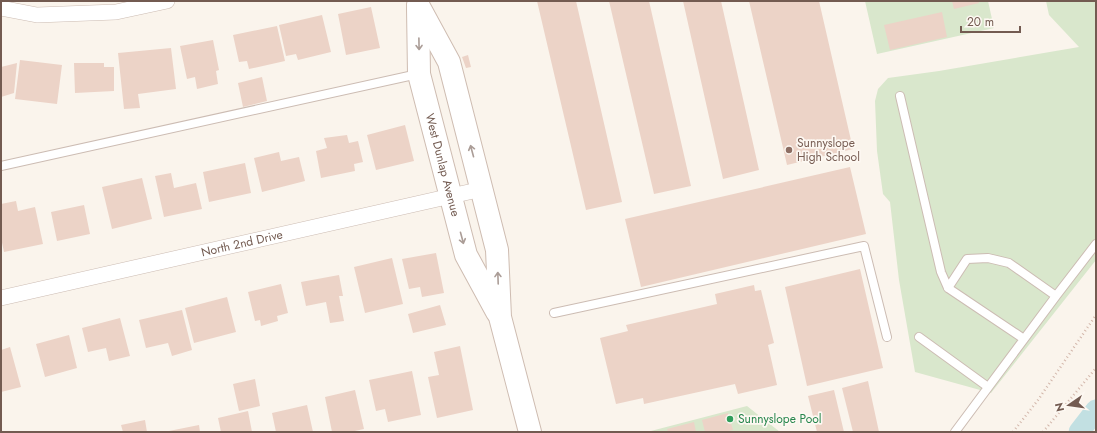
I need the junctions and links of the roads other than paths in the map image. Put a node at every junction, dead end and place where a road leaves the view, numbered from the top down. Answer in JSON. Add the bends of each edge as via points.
{"nodes":[{"id":1,"x":167,"y":1,"type":"edge"},
{"id":2,"x":418,"y":3,"type":"edge"},
{"id":3,"x":1,"y":8,"type":"edge"},
{"id":4,"x":419,"y":74,"type":"junction"},
{"id":5,"x":900,"y":96,"type":"dead end"},
{"id":6,"x":1,"y":166,"type":"edge"},
{"id":7,"x":482,"y":189,"type":"junction"},
{"id":8,"x":451,"y":197,"type":"junction"},
{"id":9,"x":1096,"y":244,"type":"edge"},
{"id":10,"x":948,"y":288,"type":"junction"},
{"id":11,"x":1056,"y":296,"type":"junction"},
{"id":12,"x":1,"y":298,"type":"edge"},
{"id":13,"x":554,"y":314,"type":"dead end"},
{"id":14,"x":500,"y":317,"type":"junction"},
{"id":15,"x":887,"y":337,"type":"dead end"},
{"id":16,"x":919,"y":337,"type":"dead end"},
{"id":17,"x":1024,"y":339,"type":"junction"},
{"id":18,"x":988,"y":387,"type":"junction"},
{"id":19,"x":530,"y":432,"type":"edge"},
{"id":20,"x":955,"y":432,"type":"edge"}],
"edges":[{"from":1,"to":3,"type":"street","via":[[116,12],[37,15]]},
{"from":2,"to":4,"type":"main road","name":"West Dunlap Avenue","one_way":true},
{"from":7,"to":2,"type":"main road","name":"West Dunlap Avenue","one_way":true,"via":[[449,62]]},
{"from":4,"to":6,"type":"lane"},
{"from":4,"to":8,"type":"main road","name":"West Dunlap Avenue"},
{"from":5,"to":10,"type":"lane","via":[[940,272]]},
{"from":7,"to":8,"type":"street","name":"North 2nd Drive"},
{"from":14,"to":7,"type":"main road","name":"West Dunlap Avenue","one_way":true,"via":[[497,250]]},
{"from":8,"to":12,"type":"street","name":"North 2nd Drive"},
{"from":8,"to":14,"type":"main road","name":"West Dunlap Avenue","one_way":true,"via":[[466,255]]},
{"from":9,"to":11,"type":"lane"},
{"from":10,"to":11,"type":"lane","via":[[967,258],[988,258],[1009,263]]},
{"from":10,"to":17,"type":"lane"},
{"from":11,"to":17,"type":"lane"},
{"from":13,"to":15,"type":"lane","via":[[864,246]]},
{"from":14,"to":19,"type":"main road","name":"West Dunlap Avenue"},
{"from":16,"to":18,"type":"lane"},
{"from":17,"to":18,"type":"lane"},
{"from":18,"to":20,"type":"lane"}]}
